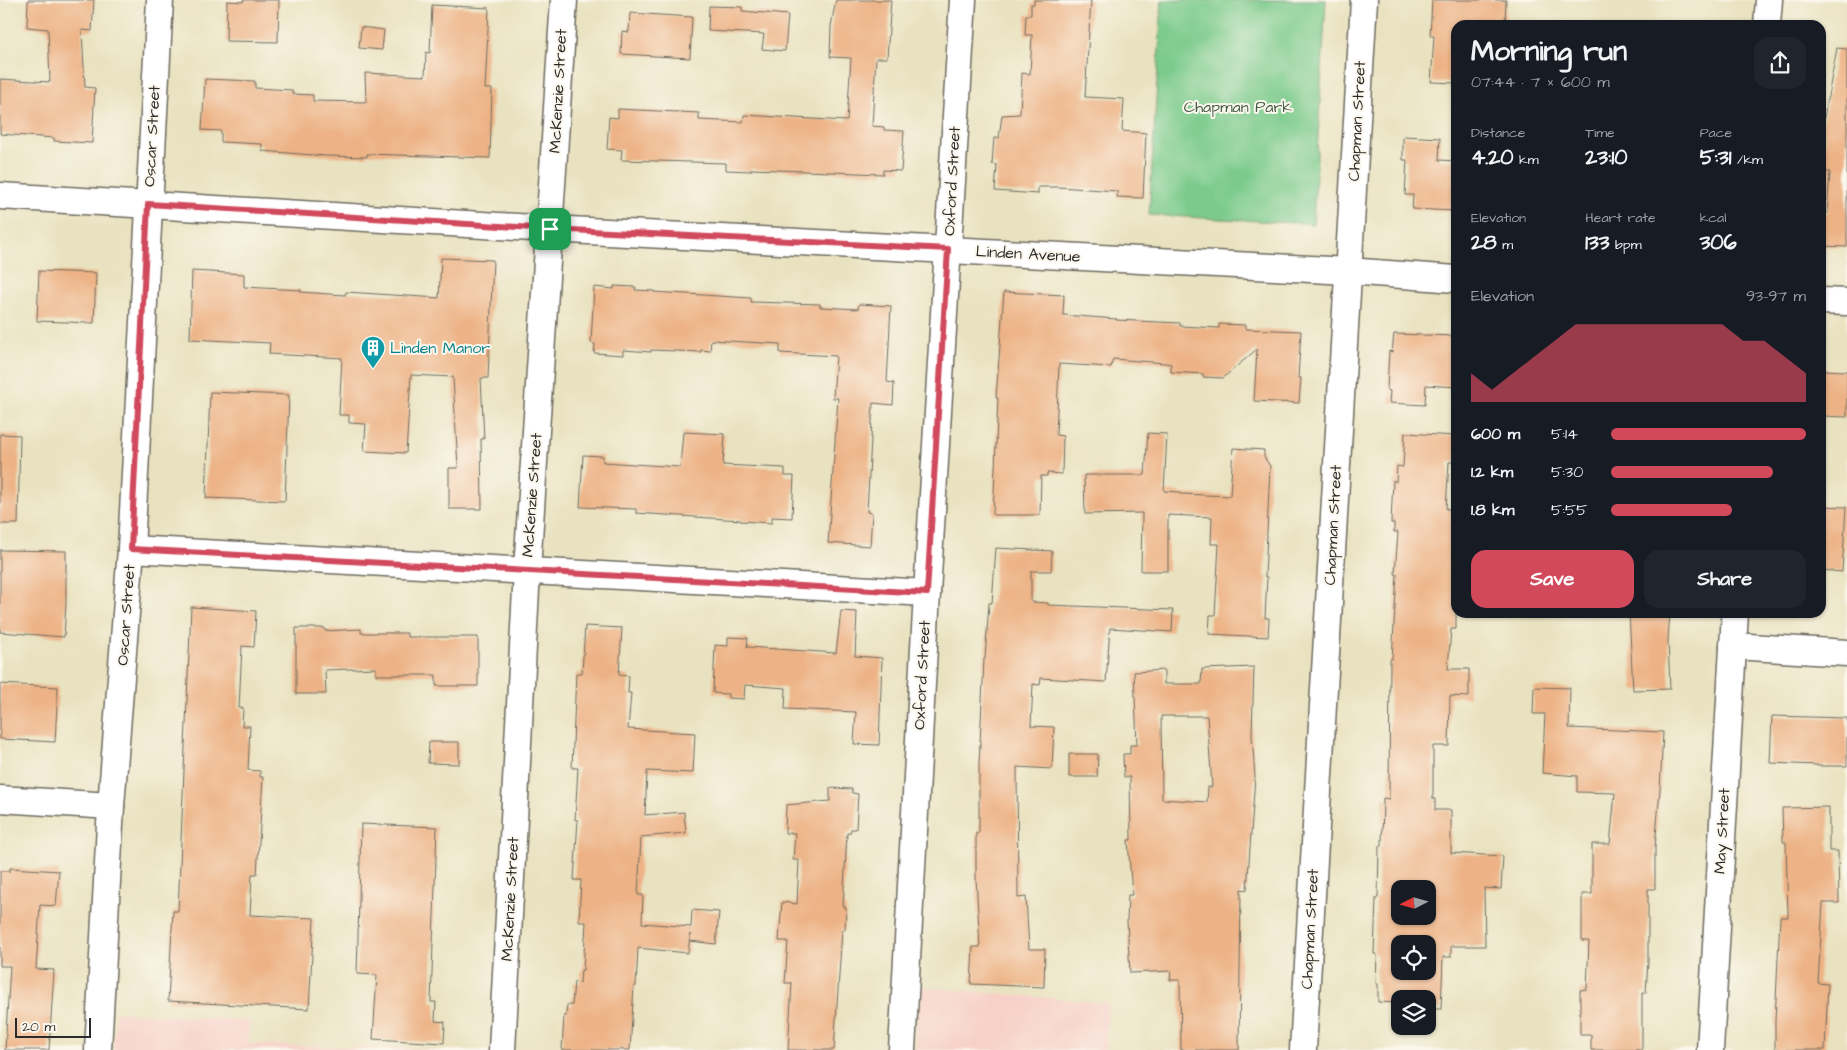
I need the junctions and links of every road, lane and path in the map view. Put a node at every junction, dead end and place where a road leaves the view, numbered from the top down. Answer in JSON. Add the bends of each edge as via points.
{"nodes":[{"id":1,"x":160,"y":0,"type":"edge"},
{"id":2,"x":564,"y":0,"type":"edge"},
{"id":3,"x":963,"y":0,"type":"edge"},
{"id":4,"x":1364,"y":0,"type":"edge"},
{"id":5,"x":1769,"y":0,"type":"edge"},
{"id":6,"x":1767,"y":20,"type":"edge"},
{"id":7,"x":0,"y":196,"type":"edge"},
{"id":8,"x":148,"y":204,"type":"junction"},
{"id":9,"x":550,"y":229,"type":"junction"},
{"id":10,"x":948,"y":249,"type":"junction"},
{"id":11,"x":1348,"y":271,"type":"junction"},
{"id":12,"x":1451,"y":279,"type":"edge"},
{"id":13,"x":1826,"y":301,"type":"edge"},
{"id":14,"x":1847,"y":302,"type":"edge"},
{"id":15,"x":131,"y":549,"type":"junction"},
{"id":16,"x":527,"y":570,"type":"junction"},
{"id":17,"x":927,"y":593,"type":"junction"},
{"id":18,"x":1734,"y":618,"type":"edge"},
{"id":19,"x":1733,"y":646,"type":"junction"},
{"id":20,"x":1847,"y":653,"type":"edge"},
{"id":21,"x":0,"y":799,"type":"edge"},
{"id":22,"x":111,"y":806,"type":"junction"},
{"id":23,"x":98,"y":1050,"type":"edge"},
{"id":24,"x":502,"y":1050,"type":"edge"},
{"id":25,"x":902,"y":1050,"type":"edge"},
{"id":26,"x":1303,"y":1050,"type":"edge"},
{"id":27,"x":1710,"y":1050,"type":"edge"}],
"edges":[{"from":1,"to":8,"type":"street","name":"Oscar Street"},
{"from":2,"to":9,"type":"street","name":"McKenzie Street"},
{"from":3,"to":10,"type":"street","name":"Oxford Street"},
{"from":4,"to":11,"type":"street","name":"Chapman Street"},
{"from":5,"to":6,"type":"street"},
{"from":7,"to":8,"type":"street","name":"Linden Avenue"},
{"from":8,"to":9,"type":"street","name":"Linden Avenue"},
{"from":8,"to":15,"type":"street","name":"Oscar Street"},
{"from":9,"to":10,"type":"street","name":"Linden Avenue"},
{"from":9,"to":16,"type":"street","name":"McKenzie Street"},
{"from":10,"to":11,"type":"street","name":"Linden Avenue"},
{"from":10,"to":17,"type":"street","name":"Oxford Street"},
{"from":11,"to":12,"type":"street","name":"Linden Avenue"},
{"from":11,"to":26,"type":"street","name":"Chapman Street"},
{"from":13,"to":14,"type":"street"},
{"from":15,"to":16,"type":"street"},
{"from":15,"to":22,"type":"street","name":"Oscar Street"},
{"from":16,"to":17,"type":"street"},
{"from":16,"to":24,"type":"street","name":"McKenzie Street"},
{"from":17,"to":25,"type":"street","name":"Oxford Street"},
{"from":18,"to":19,"type":"street","name":"May Street"},
{"from":19,"to":20,"type":"street"},
{"from":19,"to":27,"type":"street","name":"May Street"},
{"from":21,"to":22,"type":"street"},
{"from":22,"to":23,"type":"street","name":"Oscar Street"}]}
